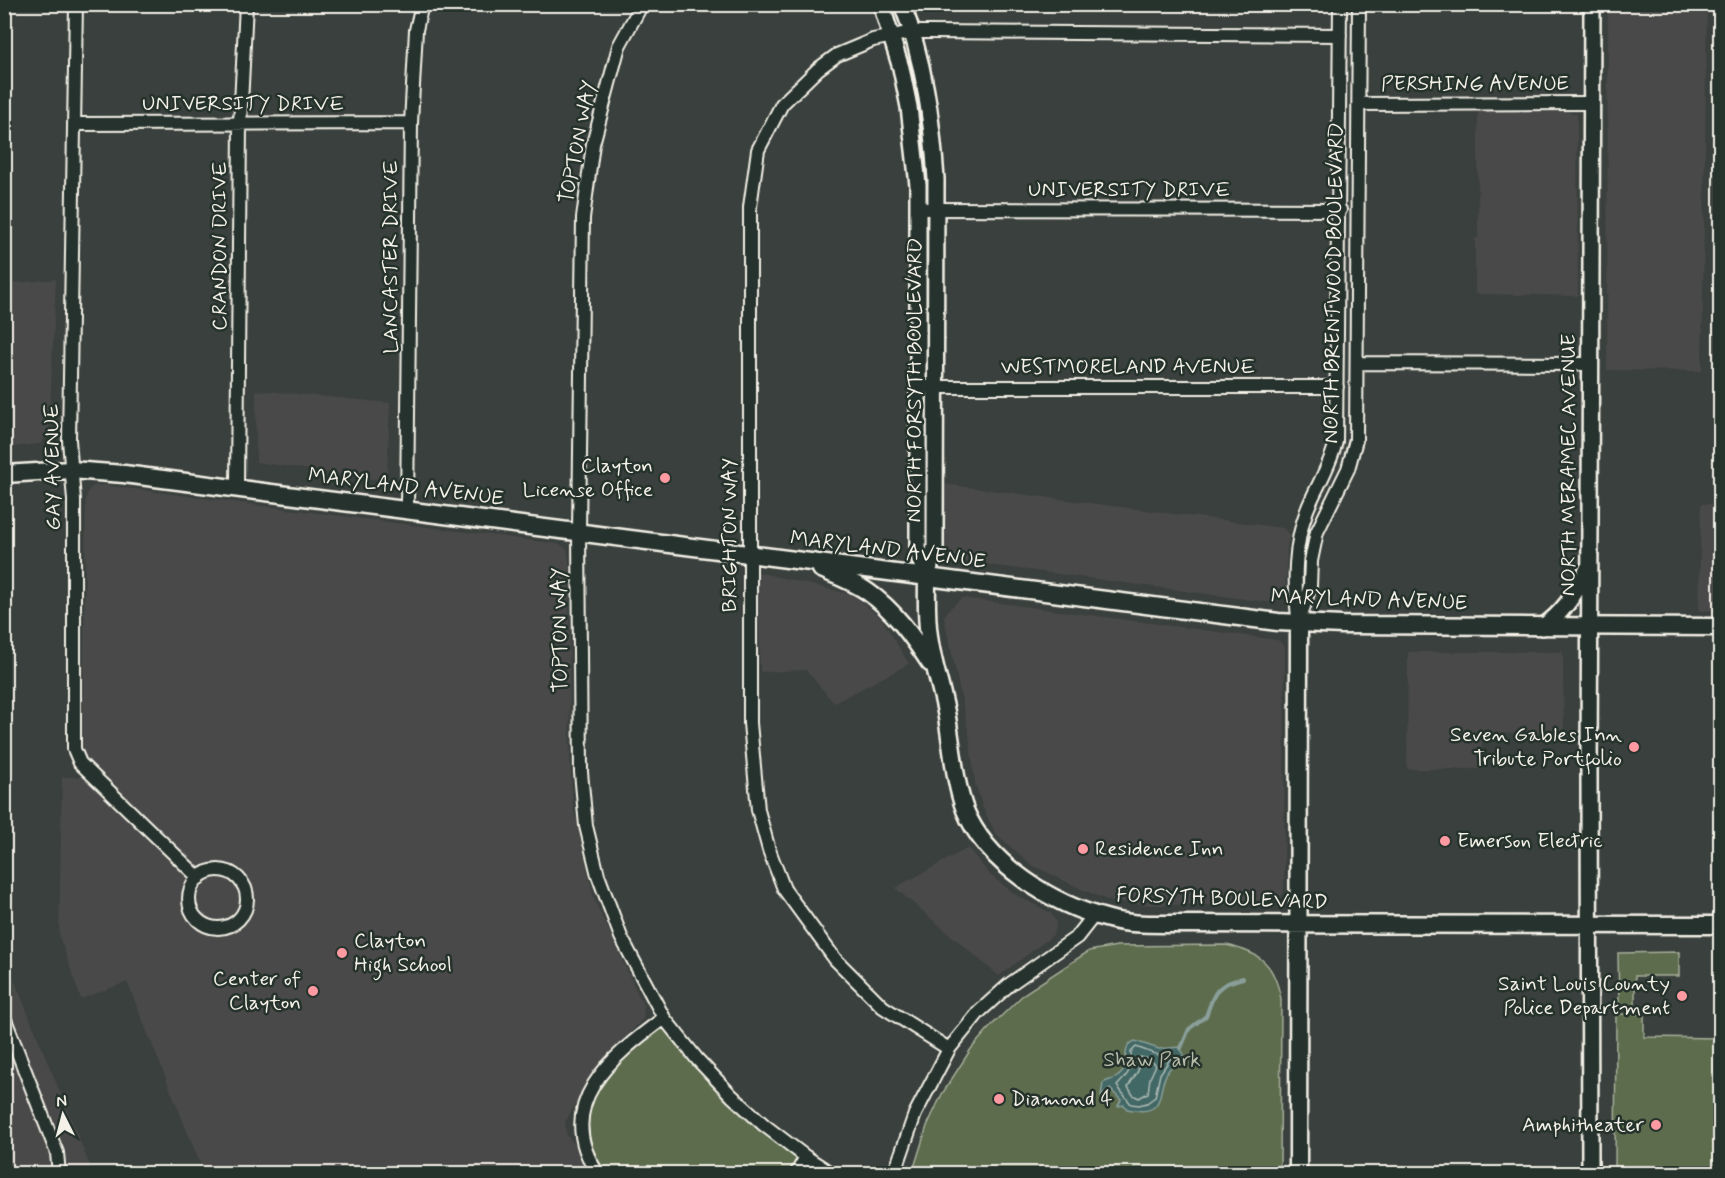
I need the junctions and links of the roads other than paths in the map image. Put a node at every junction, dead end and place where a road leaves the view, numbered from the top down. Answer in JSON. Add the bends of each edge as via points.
{"nodes":[{"id":1,"x":76,"y":4,"type":"edge"},
{"id":2,"x":246,"y":4,"type":"edge"},
{"id":3,"x":422,"y":4,"type":"edge"},
{"id":4,"x":642,"y":4,"type":"edge"},
{"id":5,"x":881,"y":4,"type":"edge"},
{"id":6,"x":902,"y":4,"type":"edge"},
{"id":7,"x":1340,"y":4,"type":"edge"},
{"id":8,"x":1359,"y":4,"type":"edge"},
{"id":9,"x":1592,"y":4,"type":"edge"},
{"id":10,"x":913,"y":32,"type":"junction"},
{"id":11,"x":1340,"y":35,"type":"junction"},
{"id":12,"x":892,"y":36,"type":"junction"},
{"id":13,"x":1592,"y":103,"type":"junction"},
{"id":14,"x":1359,"y":104,"type":"junction"},
{"id":15,"x":411,"y":123,"type":"junction"},
{"id":16,"x":74,"y":124,"type":"junction"},
{"id":17,"x":240,"y":124,"type":"junction"},
{"id":18,"x":918,"y":209,"type":"junction"},
{"id":19,"x":937,"y":209,"type":"junction"},
{"id":20,"x":1340,"y":210,"type":"junction"},
{"id":21,"x":1358,"y":363,"type":"junction"},
{"id":22,"x":1591,"y":364,"type":"junction"},
{"id":23,"x":918,"y":387,"type":"junction"},
{"id":24,"x":936,"y":387,"type":"junction"},
{"id":25,"x":1337,"y":387,"type":"junction"},
{"id":26,"x":71,"y":470,"type":"junction"},
{"id":27,"x":4,"y":474,"type":"edge"},
{"id":28,"x":237,"y":488,"type":"junction"},
{"id":29,"x":407,"y":510,"type":"junction"},
{"id":30,"x":579,"y":532,"type":"junction"},
{"id":31,"x":750,"y":555,"type":"junction"},
{"id":32,"x":800,"y":561,"type":"junction"},
{"id":33,"x":1590,"y":562,"type":"junction"},
{"id":34,"x":927,"y":577,"type":"junction"},
{"id":35,"x":1299,"y":623,"type":"junction"},
{"id":36,"x":1542,"y":627,"type":"junction"},
{"id":37,"x":1590,"y":627,"type":"junction"},
{"id":38,"x":1720,"y":627,"type":"edge"},
{"id":39,"x":938,"y":675,"type":"junction"},
{"id":40,"x":199,"y":878,"type":"junction"},
{"id":41,"x":1095,"y":915,"type":"junction"},
{"id":42,"x":1298,"y":925,"type":"junction"},
{"id":43,"x":1589,"y":925,"type":"junction"},
{"id":44,"x":1720,"y":925,"type":"edge"},
{"id":45,"x":4,"y":1017,"type":"edge"},
{"id":46,"x":664,"y":1018,"type":"junction"},
{"id":47,"x":949,"y":1049,"type":"junction"},
{"id":48,"x":806,"y":1157,"type":"junction"},
{"id":49,"x":59,"y":1173,"type":"edge"},
{"id":50,"x":598,"y":1173,"type":"edge"},
{"id":51,"x":796,"y":1173,"type":"edge"},
{"id":52,"x":832,"y":1173,"type":"edge"},
{"id":53,"x":893,"y":1173,"type":"edge"},
{"id":54,"x":1298,"y":1173,"type":"edge"},
{"id":55,"x":1590,"y":1173,"type":"edge"}],
"edges":[{"from":1,"to":16,"type":"street","name":"GAY AVENUE"},
{"from":2,"to":17,"type":"street","name":"CRANDON DRIVE"},
{"from":3,"to":15,"type":"street","name":"LANCASTER DRIVE","via":[[416,30]]},
{"from":4,"to":30,"type":"street","name":"TOPTON WAY","via":[[619,46],[593,144],[583,218]]},
{"from":5,"to":12,"type":"street","name":"NORTH FORSYTH BOULEVARD"},
{"from":6,"to":10,"type":"street","name":"NORTH FORSYTH BOULEVARD"},
{"from":7,"to":11,"type":"street","name":"NORTH BRENTWOOD BOULEVARD"},
{"from":8,"to":14,"type":"street","name":"NORTH BRENTWOOD BOULEVARD"},
{"from":9,"to":13,"type":"street","name":"NORTH MERAMEC AVENUE"},
{"from":10,"to":11,"type":"street"},
{"from":10,"to":12,"type":"street","name":"BRIGHTON WAY"},
{"from":10,"to":19,"type":"street","name":"NORTH FORSYTH BOULEVARD","via":[[931,115]]},
{"from":11,"to":20,"type":"street","name":"NORTH BRENTWOOD BOULEVARD"},
{"from":12,"to":18,"type":"street","name":"NORTH FORSYTH BOULEVARD","via":[[909,106]]},
{"from":12,"to":31,"type":"street","name":"BRIGHTON WAY","via":[[857,45],[818,69],[782,104],[758,150],[750,207]]},
{"from":13,"to":14,"type":"street","name":"PERSHING AVENUE"},
{"from":13,"to":22,"type":"street","name":"NORTH MERAMEC AVENUE"},
{"from":14,"to":21,"type":"street","name":"NORTH BRENTWOOD BOULEVARD"},
{"from":15,"to":17,"type":"street","name":"UNIVERSITY DRIVE"},
{"from":15,"to":29,"type":"street","name":"LANCASTER DRIVE"},
{"from":16,"to":17,"type":"street","name":"UNIVERSITY DRIVE"},
{"from":16,"to":26,"type":"street","name":"GAY AVENUE"},
{"from":17,"to":28,"type":"street","name":"CRANDON DRIVE"},
{"from":18,"to":19,"type":"street","name":"UNIVERSITY DRIVE"},
{"from":18,"to":23,"type":"street","name":"NORTH FORSYTH BOULEVARD"},
{"from":19,"to":20,"type":"street","name":"UNIVERSITY DRIVE"},
{"from":19,"to":24,"type":"street","name":"NORTH FORSYTH BOULEVARD"},
{"from":20,"to":25,"type":"street","name":"NORTH BRENTWOOD BOULEVARD"},
{"from":21,"to":22,"type":"street"},
{"from":21,"to":35,"type":"street","name":"NORTH BRENTWOOD BOULEVARD","via":[[1355,448],[1317,532],[1310,586]]},
{"from":22,"to":33,"type":"street","name":"NORTH MERAMEC AVENUE"},
{"from":23,"to":24,"type":"street","name":"WESTMORELAND AVENUE"},
{"from":23,"to":34,"type":"street","name":"NORTH FORSYTH BOULEVARD","via":[[918,547]]},
{"from":24,"to":25,"type":"street","name":"WESTMORELAND AVENUE"},
{"from":24,"to":34,"type":"street","name":"NORTH FORSYTH BOULEVARD","via":[[935,547]]},
{"from":25,"to":35,"type":"street","name":"NORTH BRENTWOOD BOULEVARD","via":[[1334,448],[1302,525],[1296,557]]},
{"from":26,"to":27,"type":"main road","name":"MARYLAND AVENUE"},
{"from":26,"to":28,"type":"main road","name":"MARYLAND AVENUE"},
{"from":26,"to":40,"type":"street","name":"GAY AVENUE","via":[[74,749],[81,763]]},
{"from":28,"to":29,"type":"main road","name":"MARYLAND AVENUE"},
{"from":29,"to":30,"type":"main road","name":"MARYLAND AVENUE"},
{"from":30,"to":31,"type":"main road","name":"MARYLAND AVENUE"},
{"from":30,"to":46,"type":"street","name":"TOPTON WAY","via":[[581,772],[586,826],[598,875],[621,937]]},
{"from":31,"to":32,"type":"main road","name":"MARYLAND AVENUE"},
{"from":31,"to":47,"type":"street","name":"BRIGHTON WAY","via":[[750,723],[758,810],[784,889],[835,960],[883,1007]]},
{"from":32,"to":34,"type":"main road","name":"MARYLAND AVENUE"},
{"from":32,"to":39,"type":"main road","via":[[853,583],[883,604]]},
{"from":33,"to":36,"type":"street","via":[[1566,604]]},
{"from":33,"to":37,"type":"street","name":"NORTH MERAMEC AVENUE"},
{"from":34,"to":35,"type":"main road","name":"MARYLAND AVENUE"},
{"from":34,"to":39,"type":"main road","name":"FORSYTH BOULEVARD","via":[[929,637]]},
{"from":35,"to":36,"type":"main road","name":"MARYLAND AVENUE"},
{"from":35,"to":42,"type":"main road","name":"NORTH BRENTWOOD BOULEVARD"},
{"from":36,"to":37,"type":"main road","name":"MARYLAND AVENUE"},
{"from":37,"to":38,"type":"main road","name":"MARYLAND AVENUE"},
{"from":37,"to":43,"type":"street","name":"NORTH MERAMEC AVENUE"},
{"from":39,"to":41,"type":"main road","name":"FORSYTH BOULEVARD","via":[[959,789],[975,831],[1015,874]]},
{"from":40,"to":40,"type":"street","via":[[189,899],[193,915],[208,927],[218,929],[233,924],[244,914],[247,895],[241,880],[221,870]]},
{"from":41,"to":42,"type":"main road","name":"FORSYTH BOULEVARD","via":[[1152,924]]},
{"from":41,"to":47,"type":"street","via":[[1077,937],[1010,984],[979,1012]]},
{"from":42,"to":43,"type":"main road","name":"FORSYTH BOULEVARD"},
{"from":42,"to":54,"type":"main road","name":"NORTH BRENTWOOD BOULEVARD"},
{"from":43,"to":44,"type":"main road","name":"FORSYTH BOULEVARD"},
{"from":43,"to":55,"type":"street","name":"NORTH MERAMEC AVENUE"},
{"from":45,"to":49,"type":"street","via":[[57,1153]]},
{"from":46,"to":48,"type":"street","name":"TOPTON WAY","via":[[732,1096]]},
{"from":46,"to":50,"type":"street","via":[[610,1064],[585,1100],[582,1137]]},
{"from":47,"to":53,"type":"street","via":[[915,1114]]},
{"from":48,"to":51,"type":"street"},
{"from":48,"to":52,"type":"street","name":"TOPTON WAY"}]}
